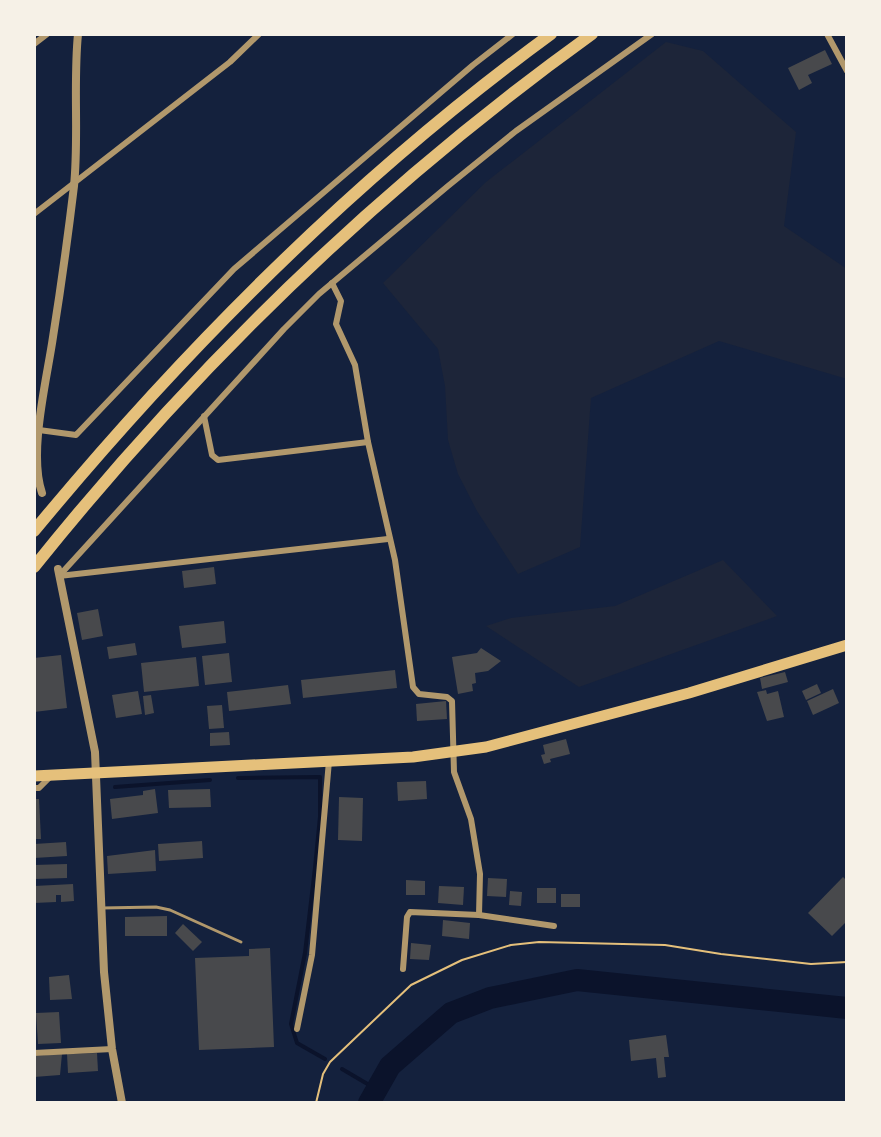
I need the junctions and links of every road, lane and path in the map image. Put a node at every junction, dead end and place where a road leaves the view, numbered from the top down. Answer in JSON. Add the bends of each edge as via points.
{"nodes":[{"id":1,"x":47,"y":34,"type":"edge"},
{"id":2,"x":78,"y":34,"type":"edge"},
{"id":3,"x":259,"y":34,"type":"edge"},
{"id":4,"x":513,"y":34,"type":"edge"},
{"id":5,"x":551,"y":34,"type":"edge"},
{"id":6,"x":592,"y":34,"type":"edge"},
{"id":7,"x":652,"y":34,"type":"edge"},
{"id":8,"x":827,"y":34,"type":"edge"},
{"id":9,"x":34,"y":44,"type":"edge"},
{"id":10,"x":847,"y":71,"type":"edge"},
{"id":11,"x":74,"y":182,"type":"junction"},
{"id":12,"x":34,"y":214,"type":"edge"},
{"id":13,"x":332,"y":283,"type":"junction"},
{"id":14,"x":204,"y":416,"type":"junction"},
{"id":15,"x":39,"y":430,"type":"junction"},
{"id":16,"x":368,"y":442,"type":"junction"},
{"id":17,"x":38,"y":489,"type":"edge"},
{"id":18,"x":34,"y":531,"type":"edge"},
{"id":19,"x":388,"y":539,"type":"junction"},
{"id":20,"x":34,"y":567,"type":"edge"},
{"id":21,"x":58,"y":572,"type":"junction"},
{"id":22,"x":847,"y":645,"type":"edge"},
{"id":23,"x":452,"y":752,"type":"junction"},
{"id":24,"x":329,"y":761,"type":"junction"},
{"id":25,"x":97,"y":772,"type":"junction"},
{"id":26,"x":52,"y":775,"type":"junction"},
{"id":27,"x":34,"y":776,"type":"edge"},
{"id":28,"x":34,"y":788,"type":"edge"},
{"id":29,"x":102,"y":908,"type":"junction"},
{"id":30,"x":479,"y":915,"type":"junction"},
{"id":31,"x":554,"y":926,"type":"dead end"},
{"id":32,"x":241,"y":942,"type":"dead end"},
{"id":33,"x":847,"y":962,"type":"edge"},
{"id":34,"x":403,"y":969,"type":"dead end"},
{"id":35,"x":297,"y":1029,"type":"dead end"},
{"id":36,"x":112,"y":1049,"type":"junction"},
{"id":37,"x":34,"y":1053,"type":"edge"},
{"id":38,"x":122,"y":1103,"type":"edge"},
{"id":39,"x":316,"y":1103,"type":"edge"}],
"edges":[{"from":1,"to":9,"type":"street"},
{"from":2,"to":11,"type":"street"},
{"from":3,"to":11,"type":"street"},
{"from":4,"to":15,"type":"street","via":[[234,269],[76,435]]},
{"from":5,"to":18,"type":"highway","via":[[422,134],[252,291]]},
{"from":6,"to":20,"type":"highway","via":[[439,151],[269,304],[144,436]]},
{"from":7,"to":13,"type":"street","via":[[516,131]]},
{"from":8,"to":10,"type":"street"},
{"from":11,"to":12,"type":"street"},
{"from":11,"to":15,"type":"street"},
{"from":13,"to":14,"type":"street"},
{"from":13,"to":16,"type":"street","via":[[341,301],[336,324],[355,365]]},
{"from":14,"to":16,"type":"street","via":[[212,455],[218,460]]},
{"from":14,"to":21,"type":"street"},
{"from":15,"to":17,"type":"street"},
{"from":16,"to":19,"type":"street"},
{"from":19,"to":21,"type":"street"},
{"from":19,"to":23,"type":"street","via":[[413,687],[419,694],[452,701]]},
{"from":21,"to":25,"type":"street"},
{"from":22,"to":23,"type":"highway","via":[[587,721]]},
{"from":23,"to":24,"type":"highway"},
{"from":23,"to":30,"type":"street","via":[[478,860]]},
{"from":24,"to":25,"type":"highway"},
{"from":24,"to":35,"type":"street","via":[[312,955]]},
{"from":25,"to":26,"type":"highway"},
{"from":25,"to":29,"type":"street"},
{"from":26,"to":27,"type":"highway"},
{"from":26,"to":28,"type":"street"},
{"from":29,"to":32,"type":"lane","via":[[170,910]]},
{"from":29,"to":36,"type":"street"},
{"from":30,"to":31,"type":"street"},
{"from":30,"to":34,"type":"street","via":[[410,912]]},
{"from":33,"to":39,"type":"path","via":[[811,964],[665,945],[511,945],[462,960],[411,985],[330,1062]]},
{"from":36,"to":37,"type":"street"},
{"from":36,"to":38,"type":"street"}]}
